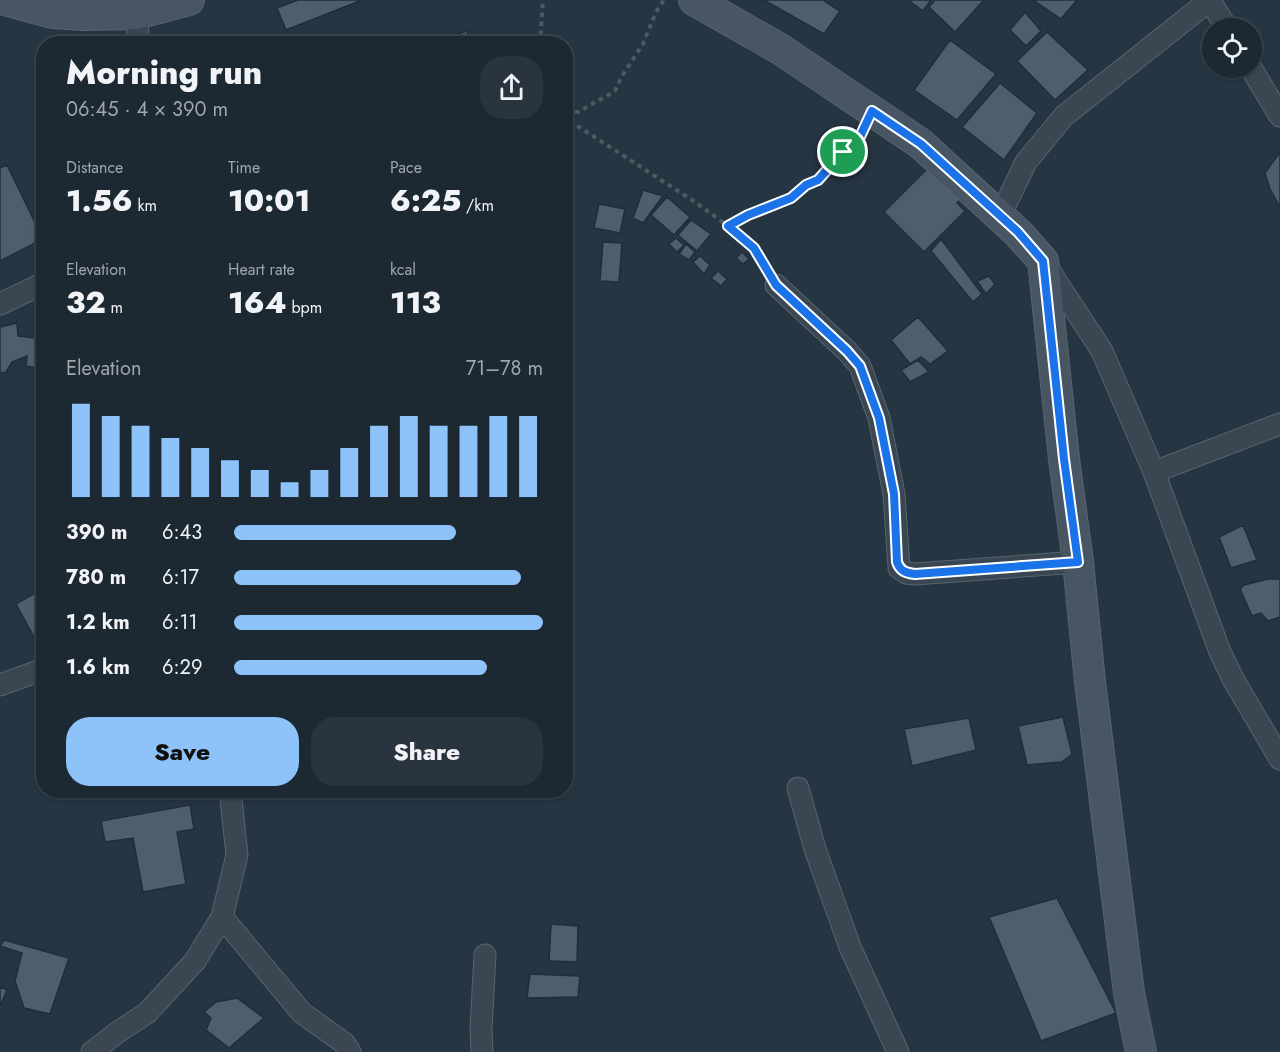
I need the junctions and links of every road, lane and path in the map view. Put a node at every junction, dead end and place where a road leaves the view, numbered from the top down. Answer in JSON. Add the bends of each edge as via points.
{"nodes":[{"id":1,"x":4,"y":0,"type":"edge"},
{"id":2,"x":189,"y":0,"type":"edge"},
{"id":3,"x":543,"y":0,"type":"edge"},
{"id":4,"x":664,"y":0,"type":"edge"},
{"id":5,"x":694,"y":0,"type":"edge"},
{"id":6,"x":1210,"y":0,"type":"edge"},
{"id":7,"x":136,"y":14,"type":"junction"},
{"id":8,"x":1221,"y":18,"type":"edge"},
{"id":9,"x":138,"y":36,"type":"edge"},
{"id":10,"x":541,"y":36,"type":"edge"},
{"id":11,"x":1257,"y":78,"type":"edge"},
{"id":12,"x":872,"y":111,"type":"junction"},
{"id":13,"x":573,"y":112,"type":"edge"},
{"id":14,"x":1280,"y":116,"type":"edge"},
{"id":15,"x":573,"y":123,"type":"edge"},
{"id":16,"x":1000,"y":216,"type":"junction"},
{"id":17,"x":728,"y":226,"type":"junction"},
{"id":18,"x":1043,"y":261,"type":"junction"},
{"id":19,"x":776,"y":285,"type":"joint"},
{"id":20,"x":36,"y":287,"type":"edge"},
{"id":21,"x":0,"y":304,"type":"edge"},
{"id":22,"x":1280,"y":424,"type":"edge"},
{"id":23,"x":1154,"y":472,"type":"junction"},
{"id":24,"x":1078,"y":562,"type":"junction"},
{"id":25,"x":36,"y":672,"type":"edge"},
{"id":26,"x":0,"y":685,"type":"edge"},
{"id":27,"x":1280,"y":759,"type":"edge"},
{"id":28,"x":798,"y":788,"type":"dead end"},
{"id":29,"x":231,"y":798,"type":"edge"},
{"id":30,"x":222,"y":917,"type":"junction"},
{"id":31,"x":485,"y":955,"type":"dead end"},
{"id":32,"x":92,"y":1052,"type":"edge"},
{"id":33,"x":350,"y":1052,"type":"edge"},
{"id":34,"x":482,"y":1052,"type":"edge"},
{"id":35,"x":898,"y":1052,"type":"edge"},
{"id":36,"x":1141,"y":1052,"type":"edge"}],
"edges":[{"from":1,"to":7,"type":"street","via":[[53,14]]},
{"from":2,"to":7,"type":"street"},
{"from":3,"to":10,"type":"path"},
{"from":4,"to":13,"type":"path","via":[[615,91]]},
{"from":5,"to":12,"type":"street","via":[[780,49]]},
{"from":6,"to":8,"type":"street"},
{"from":6,"to":16,"type":"street","via":[[1064,116],[1026,162]]},
{"from":7,"to":9,"type":"street"},
{"from":11,"to":14,"type":"street"},
{"from":12,"to":16,"type":"street","via":[[921,144]]},
{"from":12,"to":17,"type":"path","via":[[858,141],[818,180],[791,198]]},
{"from":15,"to":17,"type":"path"},
{"from":16,"to":18,"type":"street"},
{"from":17,"to":19,"type":"path","via":[[754,248]]},
{"from":18,"to":23,"type":"street","via":[[1102,351]]},
{"from":18,"to":24,"type":"street"},
{"from":19,"to":24,"type":"street","via":[[860,366],[879,418],[894,494],[899,568],[915,574]]},
{"from":20,"to":21,"type":"street"},
{"from":22,"to":23,"type":"street"},
{"from":23,"to":27,"type":"street","via":[[1220,652]]},
{"from":24,"to":36,"type":"street","via":[[1129,993]]},
{"from":25,"to":26,"type":"street"},
{"from":28,"to":35,"type":"street","via":[[850,947]]},
{"from":29,"to":30,"type":"street","via":[[237,855]]},
{"from":30,"to":32,"type":"street","via":[[195,961],[147,1012]]},
{"from":30,"to":33,"type":"street","via":[[302,1012],[344,1043]]},
{"from":31,"to":34,"type":"street"}]}
